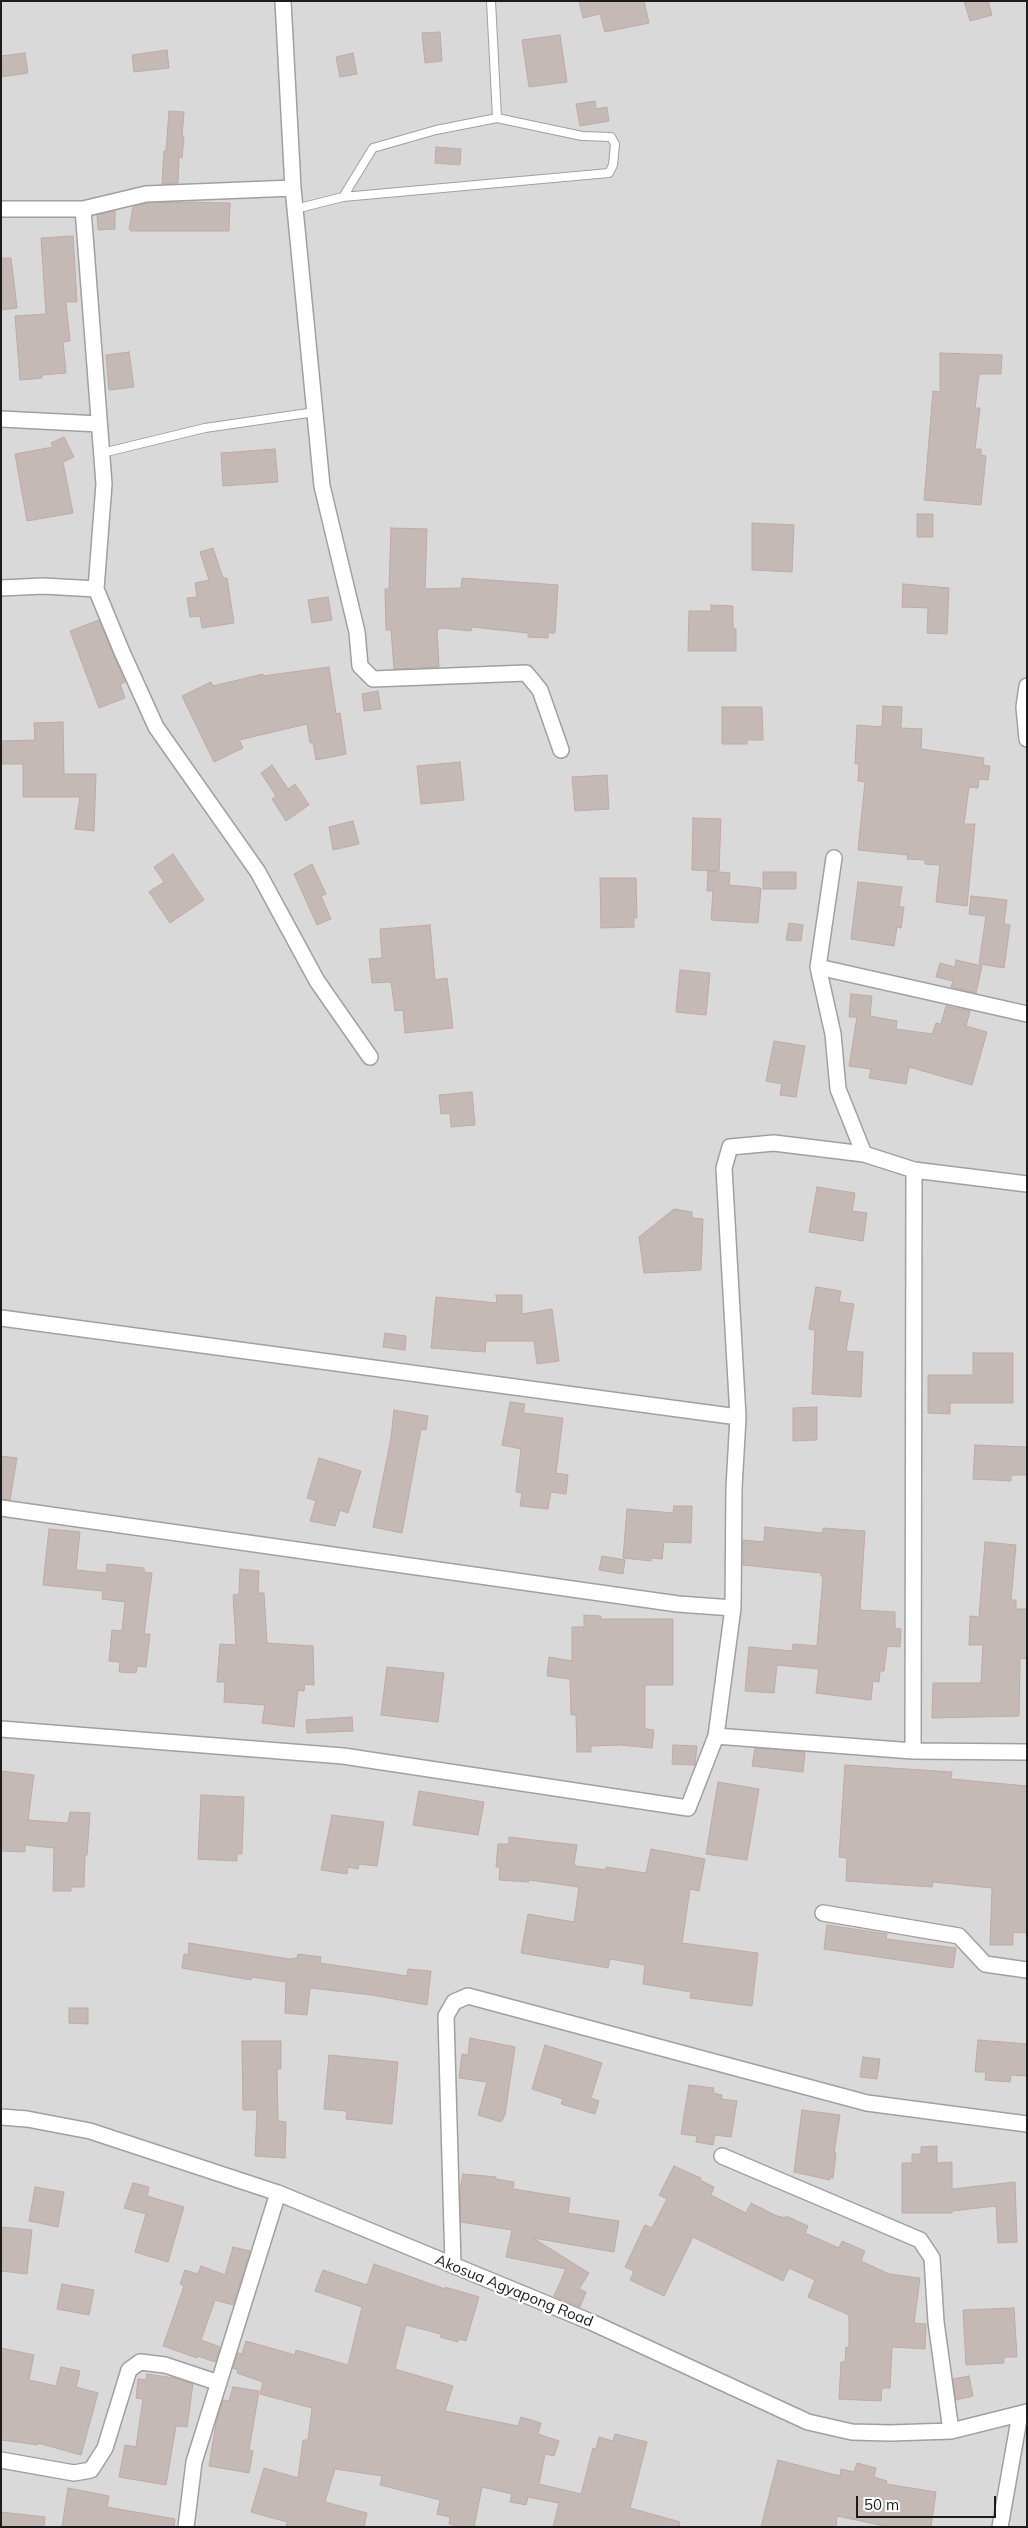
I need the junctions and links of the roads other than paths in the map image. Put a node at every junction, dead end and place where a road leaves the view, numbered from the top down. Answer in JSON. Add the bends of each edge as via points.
{"nodes":[{"id":1,"x":283,"y":1,"type":"edge"},
{"id":2,"x":491,"y":1,"type":"edge"},
{"id":3,"x":497,"y":118,"type":"junction"},
{"id":4,"x":293,"y":188,"type":"junction"},
{"id":5,"x":343,"y":197,"type":"junction"},
{"id":6,"x":1,"y":209,"type":"edge"},
{"id":7,"x":295,"y":209,"type":"junction"},
{"id":8,"x":83,"y":210,"type":"junction"},
{"id":9,"x":315,"y":412,"type":"junction"},
{"id":10,"x":1,"y":419,"type":"edge"},
{"id":11,"x":99,"y":424,"type":"junction"},
{"id":12,"x":102,"y":452,"type":"junction"},
{"id":13,"x":1,"y":588,"type":"edge"},
{"id":14,"x":96,"y":589,"type":"junction"},
{"id":15,"x":1027,"y":686,"type":"edge"},
{"id":16,"x":1027,"y":739,"type":"edge"},
{"id":17,"x":561,"y":750,"type":"dead end"},
{"id":18,"x":834,"y":858,"type":"dead end"},
{"id":19,"x":818,"y":967,"type":"junction"},
{"id":20,"x":1027,"y":1014,"type":"edge"},
{"id":21,"x":370,"y":1057,"type":"dead end"},
{"id":22,"x":864,"y":1154,"type":"junction"},
{"id":23,"x":914,"y":1170,"type":"junction"},
{"id":24,"x":1027,"y":1184,"type":"edge"},
{"id":25,"x":1,"y":1318,"type":"edge"},
{"id":26,"x":738,"y":1417,"type":"junction"},
{"id":27,"x":1,"y":1508,"type":"edge"},
{"id":28,"x":733,"y":1608,"type":"junction"},
{"id":29,"x":1,"y":1729,"type":"edge"},
{"id":30,"x":716,"y":1736,"type":"junction"},
{"id":31,"x":913,"y":1751,"type":"junction"},
{"id":32,"x":1027,"y":1752,"type":"edge"},
{"id":33,"x":823,"y":1913,"type":"dead end"},
{"id":34,"x":1027,"y":1970,"type":"edge"},
{"id":35,"x":1,"y":2117,"type":"edge"},
{"id":36,"x":1027,"y":2124,"type":"edge"},
{"id":37,"x":722,"y":2156,"type":"dead end"},
{"id":38,"x":278,"y":2193,"type":"junction"},
{"id":39,"x":453,"y":2265,"type":"junction"},
{"id":40,"x":219,"y":2383,"type":"junction"},
{"id":41,"x":1023,"y":2413,"type":"edge"},
{"id":42,"x":951,"y":2431,"type":"junction"},
{"id":43,"x":1,"y":2460,"type":"edge"},
{"id":44,"x":186,"y":2527,"type":"edge"},
{"id":45,"x":1000,"y":2527,"type":"edge"}],
"edges":[{"from":1,"to":4,"type":"street"},
{"from":2,"to":3,"type":"lane"},
{"from":3,"to":5,"type":"lane","via":[[436,130],[373,148]]},
{"from":3,"to":5,"type":"lane","via":[[582,136],[610,137],[614,144],[610,173]]},
{"from":4,"to":7,"type":"street"},
{"from":4,"to":8,"type":"street","via":[[146,194]]},
{"from":5,"to":7,"type":"lane"},
{"from":6,"to":8,"type":"street"},
{"from":7,"to":9,"type":"street"},
{"from":8,"to":11,"type":"street"},
{"from":9,"to":12,"type":"lane","via":[[205,428]]},
{"from":9,"to":17,"type":"street","via":[[322,486],[358,632],[360,666],[373,679],[526,673],[540,690]]},
{"from":10,"to":11,"type":"street"},
{"from":11,"to":12,"type":"street"},
{"from":12,"to":14,"type":"street","via":[[104,484]]},
{"from":13,"to":14,"type":"street"},
{"from":14,"to":21,"type":"street","via":[[156,727],[258,872],[317,981]]},
{"from":15,"to":16,"type":"street","via":[[1024,707]]},
{"from":18,"to":19,"type":"street"},
{"from":19,"to":20,"type":"street"},
{"from":19,"to":22,"type":"street","via":[[833,1034],[838,1089]]},
{"from":22,"to":23,"type":"street"},
{"from":22,"to":26,"type":"street","via":[[774,1143],[730,1148],[724,1168]]},
{"from":23,"to":24,"type":"street"},
{"from":23,"to":31,"type":"street"},
{"from":25,"to":26,"type":"street"},
{"from":26,"to":28,"type":"street"},
{"from":27,"to":28,"type":"street","via":[[639,1598]]},
{"from":28,"to":30,"type":"street"},
{"from":29,"to":30,"type":"street","via":[[343,1756],[688,1808]]},
{"from":30,"to":31,"type":"street"},
{"from":31,"to":32,"type":"street"},
{"from":33,"to":34,"type":"street","via":[[959,1936],[985,1964]]},
{"from":35,"to":38,"type":"street","name":"Akosua Agyapong Road","via":[[27,2118],[90,2131]]},
{"from":36,"to":39,"type":"street","via":[[867,2103],[468,1996],[454,2002],[446,2016]]},
{"from":37,"to":42,"type":"street","via":[[920,2240],[932,2258],[936,2322]]},
{"from":38,"to":39,"type":"street","name":"Akosua Agyapong Road"},
{"from":38,"to":40,"type":"street"},
{"from":39,"to":42,"type":"street","name":"Akosua Agyapong Road","via":[[592,2322],[808,2422],[852,2432]]},
{"from":40,"to":43,"type":"street","via":[[165,2365],[140,2362],[129,2370],[105,2448],[91,2470],[74,2474]]},
{"from":40,"to":44,"type":"street","via":[[194,2462]]},
{"from":41,"to":42,"type":"street","name":"Akosua Agyapong Road"},
{"from":41,"to":45,"type":"street"}]}
